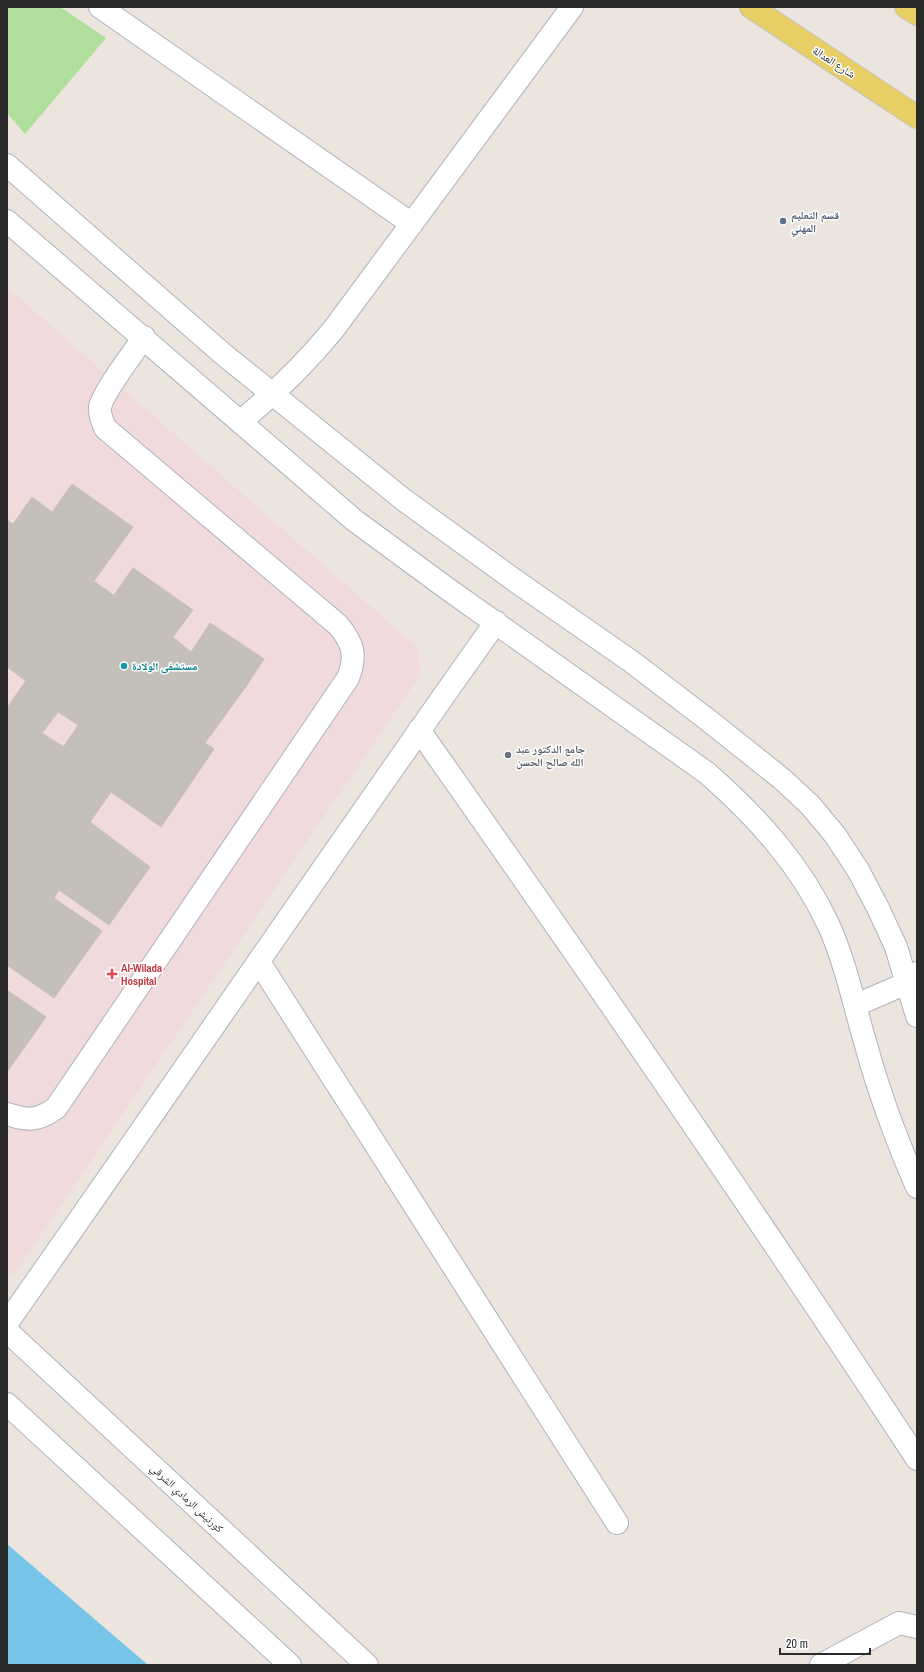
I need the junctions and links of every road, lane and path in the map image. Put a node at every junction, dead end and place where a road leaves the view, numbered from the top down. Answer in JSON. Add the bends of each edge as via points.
{"nodes":[{"id":1,"x":100,"y":7,"type":"edge"},
{"id":2,"x":572,"y":7,"type":"edge"},
{"id":3,"x":750,"y":7,"type":"edge"},
{"id":4,"x":906,"y":7,"type":"edge"},
{"id":5,"x":917,"y":14,"type":"edge"},
{"id":6,"x":917,"y":117,"type":"edge"},
{"id":7,"x":7,"y":165,"type":"edge"},
{"id":8,"x":7,"y":221,"type":"edge"},
{"id":9,"x":412,"y":224,"type":"junction"},
{"id":10,"x":144,"y":337,"type":"junction"},
{"id":11,"x":272,"y":395,"type":"junction"},
{"id":12,"x":240,"y":422,"type":"junction"},
{"id":13,"x":496,"y":622,"type":"junction"},
{"id":14,"x":419,"y":730,"type":"junction"},
{"id":15,"x":259,"y":962,"type":"junction"},
{"id":16,"x":912,"y":978,"type":"edge"},
{"id":17,"x":856,"y":1005,"type":"junction"},
{"id":18,"x":917,"y":1016,"type":"edge"},
{"id":19,"x":7,"y":1114,"type":"edge"},
{"id":20,"x":917,"y":1187,"type":"edge"},
{"id":21,"x":7,"y":1323,"type":"edge"},
{"id":22,"x":7,"y":1331,"type":"edge"},
{"id":23,"x":7,"y":1404,"type":"edge"},
{"id":24,"x":917,"y":1459,"type":"edge"},
{"id":25,"x":617,"y":1523,"type":"dead end"},
{"id":26,"x":917,"y":1627,"type":"edge"},
{"id":27,"x":290,"y":1665,"type":"edge"},
{"id":28,"x":367,"y":1665,"type":"edge"},
{"id":29,"x":821,"y":1665,"type":"edge"}],
"edges":[{"from":1,"to":9,"type":"street"},
{"from":2,"to":9,"type":"street"},
{"from":3,"to":6,"type":"main road","name":"شارع العدالة"},
{"from":4,"to":5,"type":"main road"},
{"from":7,"to":11,"type":"street"},
{"from":8,"to":10,"type":"street"},
{"from":9,"to":11,"type":"street","via":[[324,340]]},
{"from":10,"to":12,"type":"street"},
{"from":10,"to":19,"type":"street","via":[[104,396],[100,408],[105,428],[338,624],[353,650],[353,666],[348,678],[56,1108],[35,1119],[18,1118]]},
{"from":11,"to":12,"type":"street"},
{"from":11,"to":16,"type":"street","via":[[404,500],[632,662],[782,779],[810,805],[847,852]]},
{"from":12,"to":13,"type":"street","via":[[354,520]]},
{"from":13,"to":14,"type":"street"},
{"from":13,"to":17,"type":"street","via":[[707,773],[768,831],[812,894],[842,958]]},
{"from":14,"to":15,"type":"street"},
{"from":14,"to":24,"type":"street","via":[[689,1117]]},
{"from":15,"to":21,"type":"street"},
{"from":15,"to":25,"type":"street"},
{"from":16,"to":17,"type":"street"},
{"from":16,"to":18,"type":"street"},
{"from":17,"to":20,"type":"street","via":[[881,1094]]},
{"from":22,"to":28,"type":"street","name":"كورنيش الرمادي الشرقي"},
{"from":23,"to":27,"type":"street"},
{"from":26,"to":29,"type":"street","via":[[899,1623]]}]}
